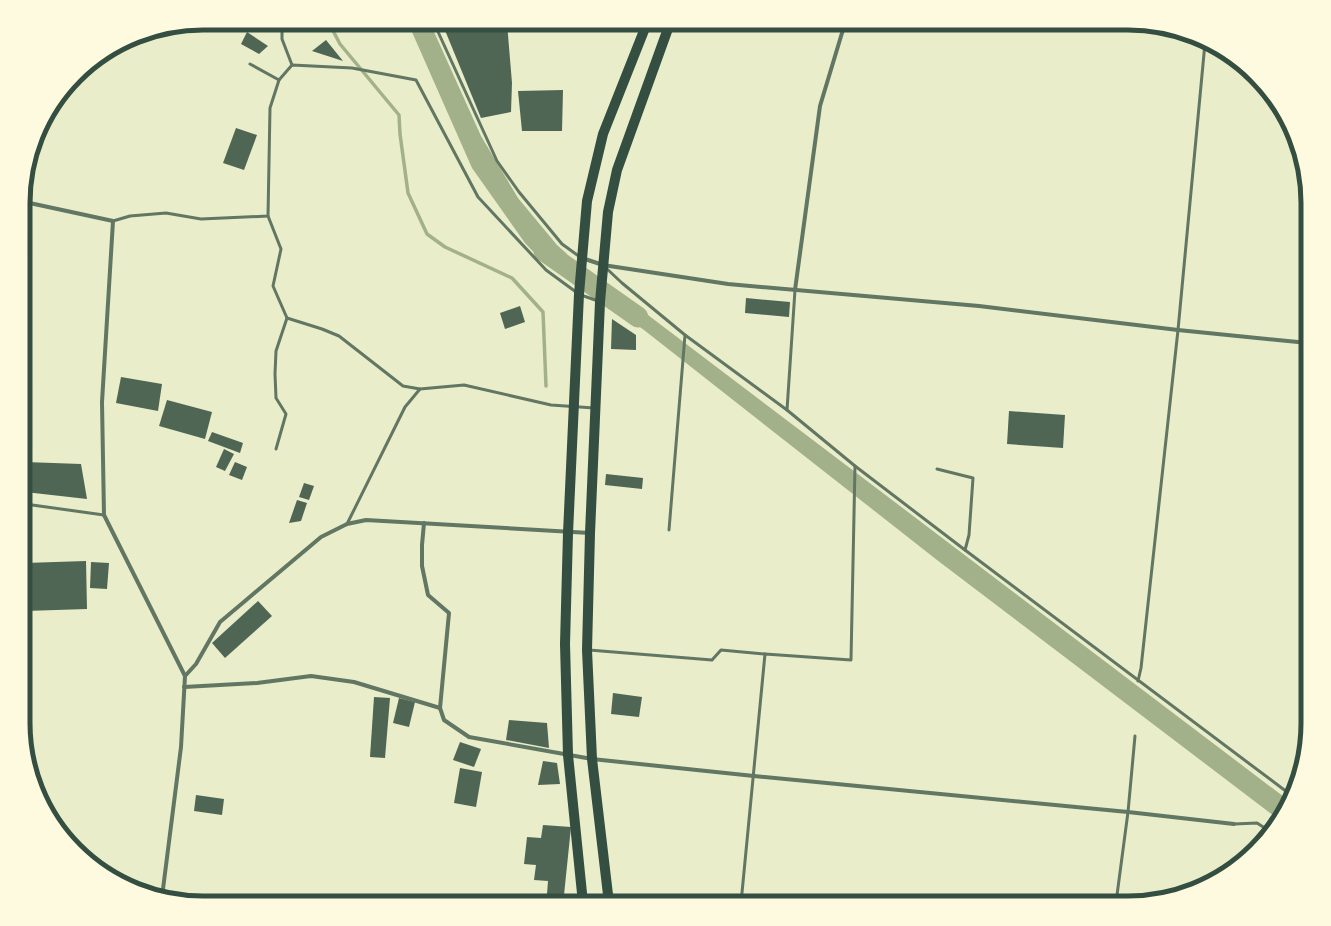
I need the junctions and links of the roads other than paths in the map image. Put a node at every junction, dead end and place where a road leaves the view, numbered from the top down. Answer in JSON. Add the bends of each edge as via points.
{"nodes":[{"id":1,"x":282,"y":30,"type":"edge"},
{"id":2,"x":437,"y":30,"type":"edge"},
{"id":3,"x":645,"y":30,"type":"edge"},
{"id":4,"x":668,"y":30,"type":"edge"},
{"id":5,"x":843,"y":30,"type":"edge"},
{"id":6,"x":1205,"y":48,"type":"edge"},
{"id":7,"x":250,"y":64,"type":"dead end"},
{"id":8,"x":292,"y":64,"type":"junction"},
{"id":9,"x":279,"y":80,"type":"junction"},
{"id":10,"x":30,"y":203,"type":"edge"},
{"id":11,"x":268,"y":216,"type":"junction"},
{"id":12,"x":114,"y":221,"type":"junction"},
{"id":13,"x":582,"y":258,"type":"junction"},
{"id":14,"x":603,"y":265,"type":"junction"},
{"id":15,"x":795,"y":290,"type":"junction"},
{"id":16,"x":579,"y":294,"type":"junction"},
{"id":17,"x":600,"y":302,"type":"junction"},
{"id":18,"x":288,"y":318,"type":"junction"},
{"id":19,"x":1178,"y":330,"type":"junction"},
{"id":20,"x":685,"y":335,"type":"junction"},
{"id":21,"x":1301,"y":342,"type":"edge"},
{"id":22,"x":420,"y":389,"type":"junction"},
{"id":23,"x":574,"y":407,"type":"junction"},
{"id":24,"x":596,"y":408,"type":"junction"},
{"id":25,"x":787,"y":410,"type":"junction"},
{"id":26,"x":276,"y":449,"type":"dead end"},
{"id":27,"x":854,"y":466,"type":"junction"},
{"id":28,"x":937,"y":469,"type":"dead end"},
{"id":29,"x":30,"y":505,"type":"edge"},
{"id":30,"x":104,"y":516,"type":"junction"},
{"id":31,"x":424,"y":523,"type":"junction"},
{"id":32,"x":347,"y":524,"type":"junction"},
{"id":33,"x":669,"y":530,"type":"dead end"},
{"id":34,"x":568,"y":533,"type":"junction"},
{"id":35,"x":590,"y":534,"type":"junction"},
{"id":36,"x":965,"y":550,"type":"junction"},
{"id":37,"x":587,"y":650,"type":"junction"},
{"id":38,"x":765,"y":654,"type":"junction"},
{"id":39,"x":185,"y":676,"type":"junction"},
{"id":40,"x":1138,"y":681,"type":"junction"},
{"id":41,"x":184,"y":687,"type":"junction"},
{"id":42,"x":440,"y":708,"type":"junction"},
{"id":43,"x":1135,"y":736,"type":"dead end"},
{"id":44,"x":568,"y":755,"type":"junction"},
{"id":45,"x":592,"y":759,"type":"junction"},
{"id":46,"x":754,"y":776,"type":"junction"},
{"id":47,"x":1287,"y":792,"type":"edge"},
{"id":48,"x":1128,"y":812,"type":"junction"},
{"id":49,"x":1234,"y":824,"type":"joint"},
{"id":50,"x":1265,"y":828,"type":"edge"},
{"id":51,"x":163,"y":891,"type":"edge"},
{"id":52,"x":582,"y":896,"type":"edge"},
{"id":53,"x":608,"y":896,"type":"edge"},
{"id":54,"x":742,"y":896,"type":"edge"},
{"id":55,"x":1122,"y":896,"type":"edge"}],
"edges":[{"from":1,"to":8,"type":"lane","via":[[282,39]]},
{"from":2,"to":13,"type":"lane","via":[[497,161],[562,244]]},
{"from":3,"to":13,"type":"main road","via":[[603,134],[587,201]]},
{"from":4,"to":14,"type":"main road","via":[[617,170],[608,212]]},
{"from":5,"to":15,"type":"street","via":[[820,106]]},
{"from":6,"to":19,"type":"lane"},
{"from":7,"to":9,"type":"lane"},
{"from":8,"to":9,"type":"lane"},
{"from":8,"to":16,"type":"lane","via":[[352,68],[416,80],[478,197],[546,270]]},
{"from":9,"to":11,"type":"lane","via":[[270,108]]},
{"from":10,"to":12,"type":"street"},
{"from":11,"to":12,"type":"lane","via":[[201,219],[166,213],[130,216]]},
{"from":11,"to":18,"type":"lane","via":[[281,249],[273,286]]},
{"from":12,"to":30,"type":"street","via":[[102,402]]},
{"from":13,"to":14,"type":"street"},
{"from":13,"to":16,"type":"main road"},
{"from":14,"to":15,"type":"street","via":[[728,284]]},
{"from":14,"to":17,"type":"main road"},
{"from":14,"to":20,"type":"lane"},
{"from":15,"to":19,"type":"street","via":[[979,306]]},
{"from":15,"to":25,"type":"lane"},
{"from":16,"to":17,"type":"lane"},
{"from":16,"to":23,"type":"main road"},
{"from":17,"to":24,"type":"main road"},
{"from":18,"to":22,"type":"lane","via":[[339,336],[403,386]]},
{"from":18,"to":26,"type":"lane","via":[[276,351],[276,398],[286,414]]},
{"from":19,"to":21,"type":"street"},
{"from":19,"to":40,"type":"lane"},
{"from":20,"to":25,"type":"lane"},
{"from":20,"to":33,"type":"lane"},
{"from":22,"to":23,"type":"lane","via":[[464,385],[551,405]]},
{"from":22,"to":32,"type":"lane","via":[[405,407]]},
{"from":23,"to":24,"type":"lane"},
{"from":23,"to":34,"type":"main road"},
{"from":24,"to":35,"type":"main road"},
{"from":25,"to":27,"type":"lane"},
{"from":27,"to":36,"type":"lane"},
{"from":27,"to":38,"type":"lane","via":[[851,660]]},
{"from":28,"to":36,"type":"lane","via":[[973,478],[969,535]]},
{"from":29,"to":30,"type":"lane"},
{"from":30,"to":39,"type":"street"},
{"from":31,"to":32,"type":"street","via":[[366,520]]},
{"from":31,"to":34,"type":"street"},
{"from":31,"to":42,"type":"street","via":[[422,566],[428,596],[449,613]]},
{"from":32,"to":39,"type":"street","via":[[321,537],[220,622],[196,664]]},
{"from":34,"to":35,"type":"street"},
{"from":34,"to":44,"type":"main road","via":[[565,644]]},
{"from":35,"to":37,"type":"main road"},
{"from":36,"to":40,"type":"lane"},
{"from":37,"to":38,"type":"lane","via":[[712,660],[721,650]]},
{"from":37,"to":45,"type":"main road"},
{"from":38,"to":46,"type":"lane"},
{"from":39,"to":41,"type":"street"},
{"from":40,"to":47,"type":"lane"},
{"from":41,"to":42,"type":"street","via":[[257,683],[311,676],[354,682]]},
{"from":41,"to":51,"type":"street","via":[[181,747]]},
{"from":42,"to":44,"type":"street","via":[[444,720],[469,737]]},
{"from":43,"to":48,"type":"lane"},
{"from":44,"to":45,"type":"street"},
{"from":44,"to":52,"type":"main road"},
{"from":45,"to":46,"type":"street"},
{"from":45,"to":53,"type":"main road"},
{"from":46,"to":48,"type":"street"},
{"from":46,"to":54,"type":"lane"},
{"from":48,"to":49,"type":"street"},
{"from":48,"to":55,"type":"lane","via":[[1117,895]]},
{"from":49,"to":50,"type":"lane","via":[[1258,823]]}]}
